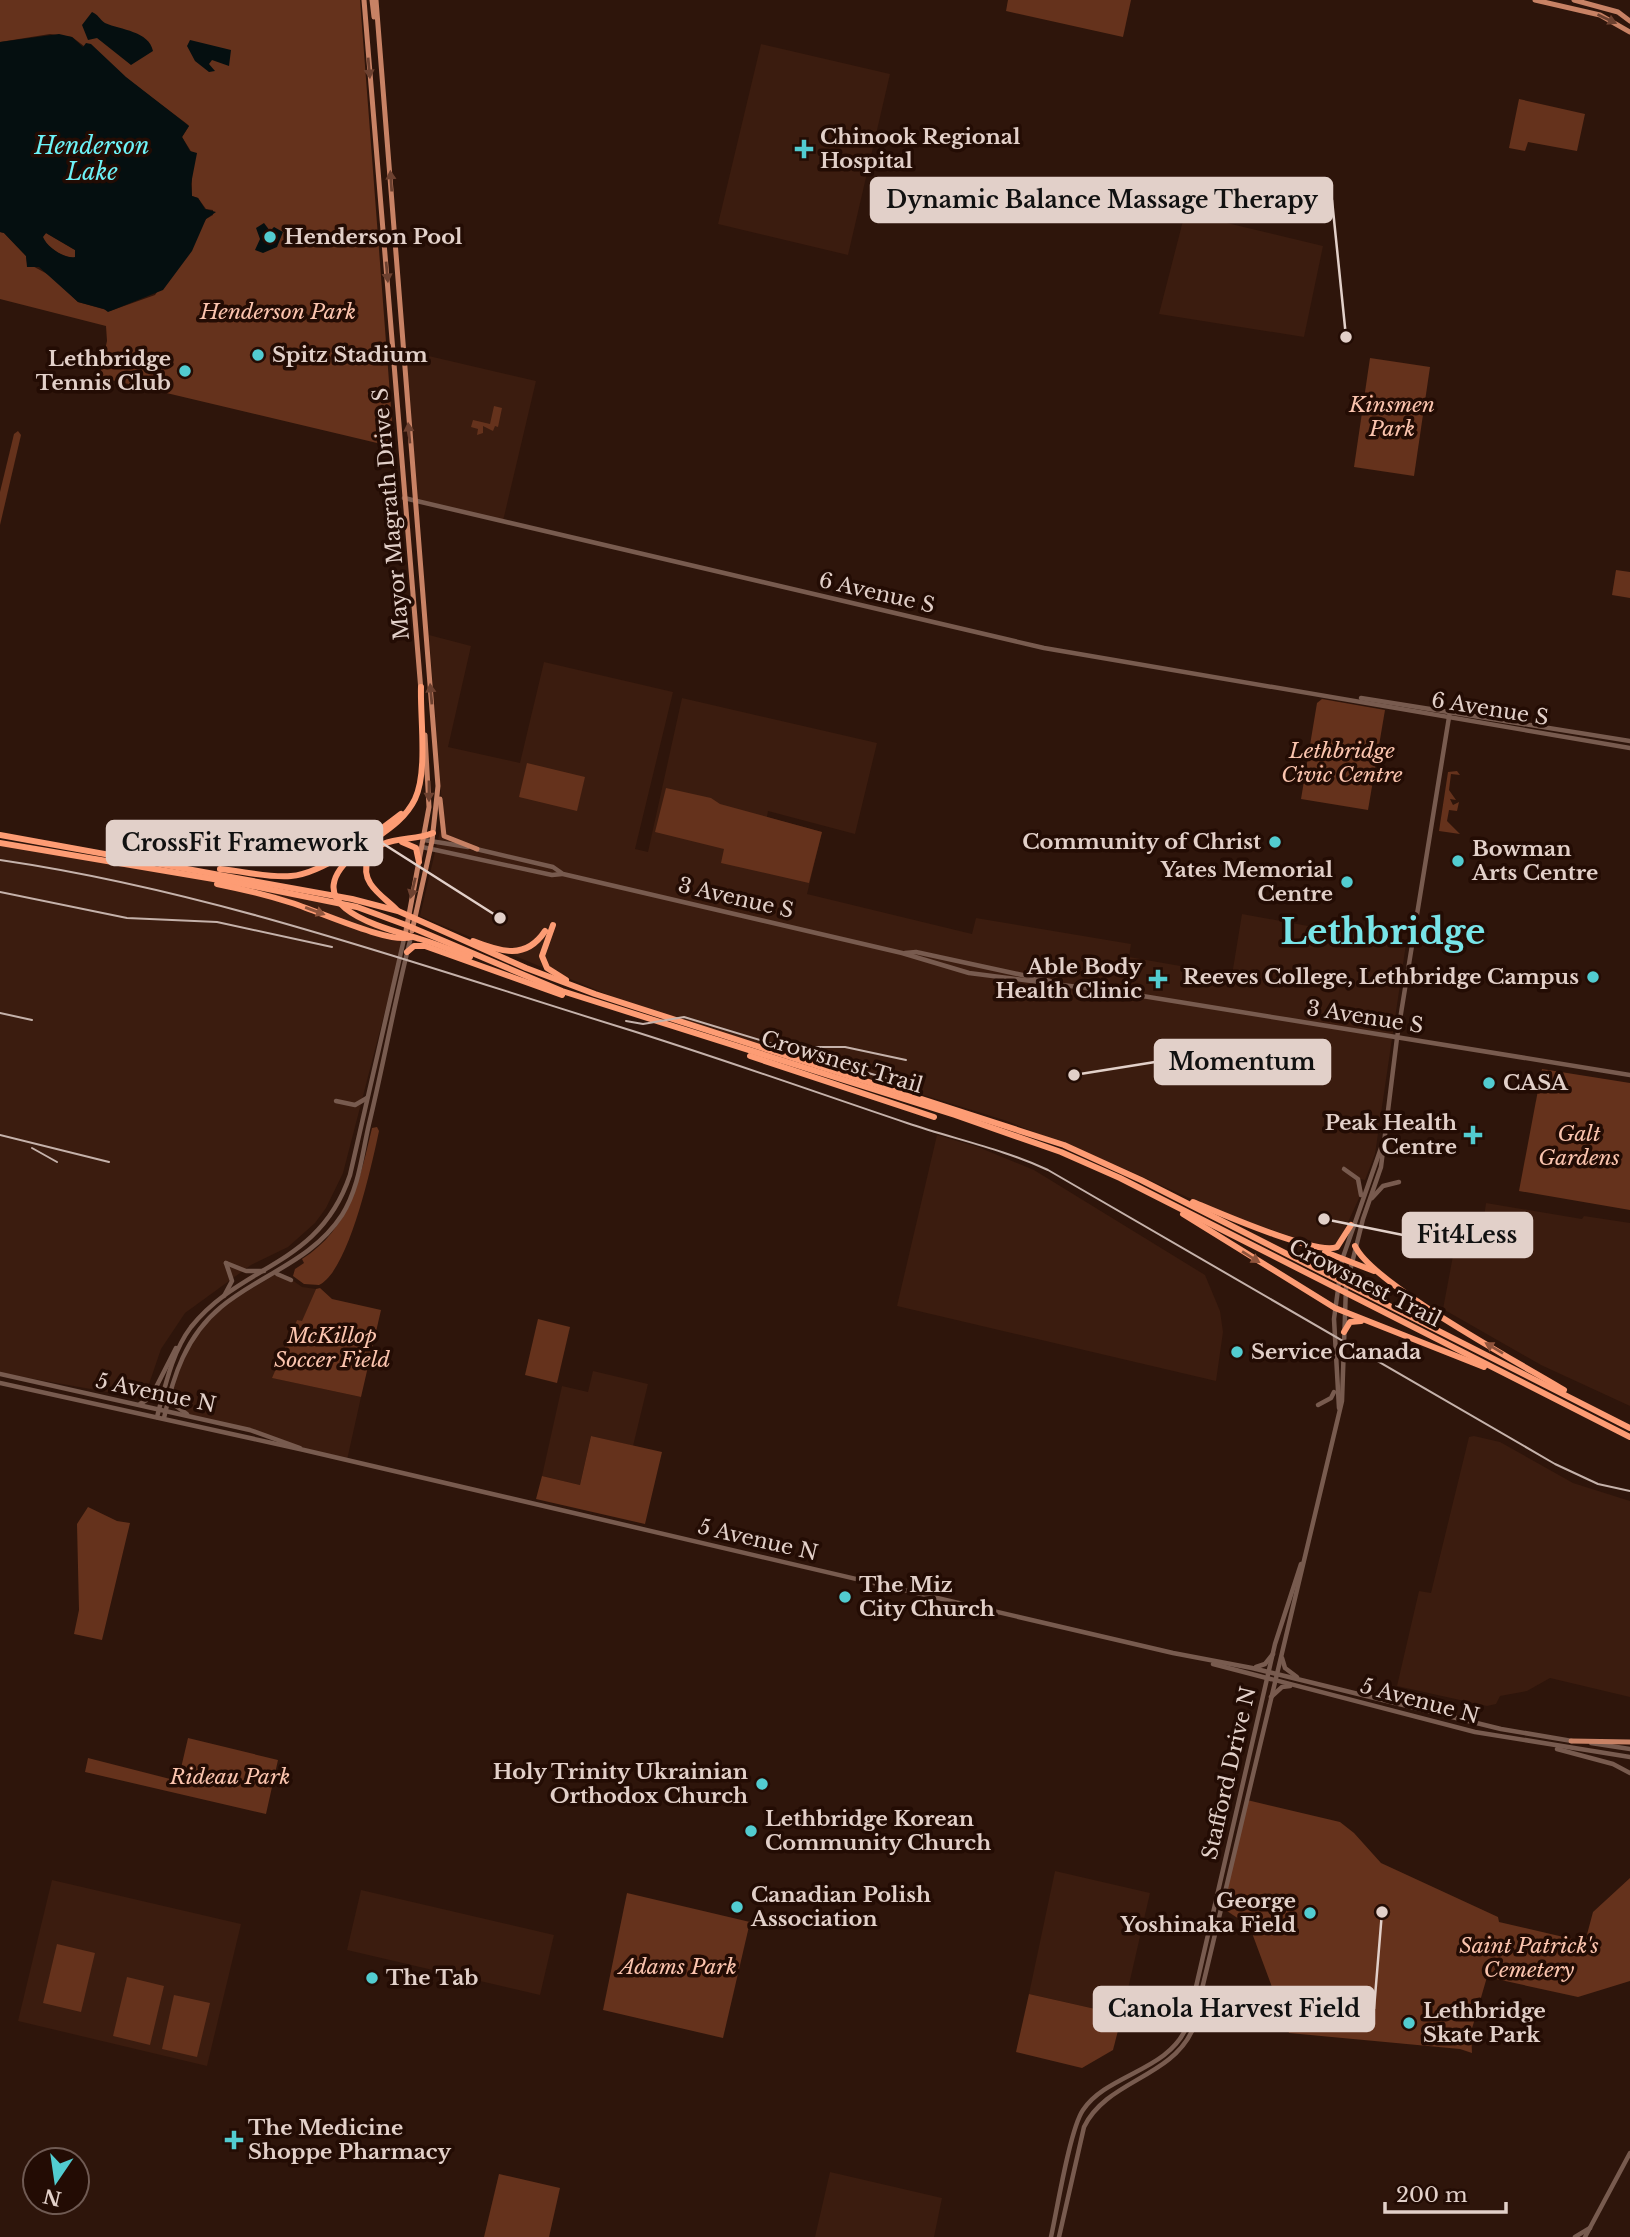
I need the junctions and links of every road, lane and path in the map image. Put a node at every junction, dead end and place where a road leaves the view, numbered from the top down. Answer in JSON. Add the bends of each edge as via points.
{"nodes":[{"id":1,"x":364,"y":0,"type":"edge"},
{"id":2,"x":374,"y":0,"type":"edge"},
{"id":3,"x":1535,"y":0,"type":"edge"},
{"id":4,"x":1574,"y":0,"type":"edge"},
{"id":5,"x":1630,"y":21,"type":"edge"},
{"id":6,"x":1630,"y":32,"type":"edge"},
{"id":7,"x":404,"y":498,"type":"junction"},
{"id":8,"x":415,"y":501,"type":"junction"},
{"id":9,"x":421,"y":687,"type":"junction"},
{"id":10,"x":1346,"y":697,"type":"junction"},
{"id":11,"x":1450,"y":711,"type":"junction"},
{"id":12,"x":1449,"y":719,"type":"junction"},
{"id":13,"x":1630,"y":741,"type":"edge"},
{"id":14,"x":1630,"y":748,"type":"edge"},
{"id":15,"x":438,"y":786,"type":"junction"},
{"id":16,"x":410,"y":808,"type":"junction"},
{"id":17,"x":0,"y":833,"type":"edge"},
{"id":18,"x":433,"y":833,"type":"junction"},
{"id":19,"x":393,"y":841,"type":"junction"},
{"id":20,"x":424,"y":841,"type":"junction"},
{"id":21,"x":432,"y":841,"type":"junction"},
{"id":22,"x":0,"y":843,"type":"edge"},
{"id":23,"x":430,"y":849,"type":"junction"},
{"id":24,"x":477,"y":849,"type":"junction"},
{"id":25,"x":155,"y":861,"type":"junction"},
{"id":26,"x":419,"y":862,"type":"junction"},
{"id":27,"x":154,"y":869,"type":"junction"},
{"id":28,"x":563,"y":874,"type":"junction"},
{"id":29,"x":398,"y":911,"type":"junction"},
{"id":30,"x":430,"y":925,"type":"junction"},
{"id":31,"x":553,"y":925,"type":"dead end"},
{"id":32,"x":545,"y":931,"type":"dead end"},
{"id":33,"x":425,"y":936,"type":"junction"},
{"id":34,"x":407,"y":938,"type":"junction"},
{"id":35,"x":407,"y":952,"type":"junction"},
{"id":36,"x":630,"y":1011,"type":"junction"},
{"id":37,"x":1397,"y":1038,"type":"junction"},
{"id":38,"x":720,"y":1043,"type":"junction"},
{"id":39,"x":1630,"y":1075,"type":"edge"},
{"id":40,"x":369,"y":1094,"type":"junction"},
{"id":41,"x":336,"y":1101,"type":"dead end"},
{"id":42,"x":928,"y":1104,"type":"junction"},
{"id":43,"x":956,"y":1112,"type":"junction"},
{"id":44,"x":934,"y":1117,"type":"dead end"},
{"id":45,"x":1383,"y":1143,"type":"junction"},
{"id":46,"x":1344,"y":1169,"type":"dead end"},
{"id":47,"x":1141,"y":1180,"type":"junction"},
{"id":48,"x":1399,"y":1182,"type":"dead end"},
{"id":49,"x":1152,"y":1194,"type":"junction"},
{"id":50,"x":1361,"y":1200,"type":"junction"},
{"id":51,"x":1369,"y":1202,"type":"junction"},
{"id":52,"x":1351,"y":1225,"type":"junction"},
{"id":53,"x":1307,"y":1244,"type":"junction"},
{"id":54,"x":1355,"y":1246,"type":"junction"},
{"id":55,"x":1342,"y":1259,"type":"junction"},
{"id":56,"x":1350,"y":1263,"type":"junction"},
{"id":57,"x":290,"y":1264,"type":"junction"},
{"id":58,"x":268,"y":1270,"type":"junction"},
{"id":59,"x":276,"y":1274,"type":"junction"},
{"id":60,"x":1382,"y":1275,"type":"junction"},
{"id":61,"x":223,"y":1298,"type":"junction"},
{"id":62,"x":1335,"y":1308,"type":"junction"},
{"id":63,"x":1345,"y":1312,"type":"junction"},
{"id":64,"x":1366,"y":1321,"type":"junction"},
{"id":65,"x":1345,"y":1328,"type":"junction"},
{"id":66,"x":183,"y":1339,"type":"junction"},
{"id":67,"x":0,"y":1374,"type":"edge"},
{"id":68,"x":0,"y":1383,"type":"edge"},
{"id":69,"x":1336,"y":1388,"type":"junction"},
{"id":70,"x":170,"y":1391,"type":"junction"},
{"id":71,"x":136,"y":1404,"type":"junction"},
{"id":72,"x":1318,"y":1405,"type":"dead end"},
{"id":73,"x":1571,"y":1406,"type":"junction"},
{"id":74,"x":1339,"y":1409,"type":"junction"},
{"id":75,"x":162,"y":1410,"type":"junction"},
{"id":76,"x":194,"y":1417,"type":"junction"},
{"id":77,"x":161,"y":1418,"type":"junction"},
{"id":78,"x":1616,"y":1420,"type":"junction"},
{"id":79,"x":1630,"y":1427,"type":"edge"},
{"id":80,"x":1630,"y":1437,"type":"edge"},
{"id":81,"x":304,"y":1450,"type":"junction"},
{"id":82,"x":1305,"y":1557,"type":"junction"},
{"id":83,"x":1282,"y":1651,"type":"junction"},
{"id":84,"x":1274,"y":1653,"type":"junction"},
{"id":85,"x":1206,"y":1660,"type":"junction"},
{"id":86,"x":1252,"y":1668,"type":"junction"},
{"id":87,"x":1269,"y":1672,"type":"junction"},
{"id":88,"x":1276,"y":1674,"type":"junction"},
{"id":89,"x":1268,"y":1679,"type":"junction"},
{"id":90,"x":1301,"y":1679,"type":"junction"},
{"id":91,"x":1275,"y":1681,"type":"junction"},
{"id":92,"x":1296,"y":1686,"type":"junction"},
{"id":93,"x":1270,"y":1698,"type":"junction"},
{"id":94,"x":1571,"y":1741,"type":"junction"},
{"id":95,"x":1630,"y":1742,"type":"edge"},
{"id":96,"x":1546,"y":1745,"type":"junction"},
{"id":97,"x":1630,"y":1749,"type":"edge"},
{"id":98,"x":1630,"y":1757,"type":"edge"},
{"id":99,"x":1630,"y":1773,"type":"edge"},
{"id":100,"x":1630,"y":2153,"type":"edge"},
{"id":101,"x":1590,"y":2228,"type":"junction"},
{"id":102,"x":1051,"y":2237,"type":"edge"},
{"id":103,"x":1059,"y":2237,"type":"edge"},
{"id":104,"x":1575,"y":2237,"type":"edge"},
{"id":105,"x":1585,"y":2237,"type":"edge"}],
"edges":[{"from":1,"to":7,"type":"main road","name":"Mayor Magrath Drive S","one_way":true},
{"from":8,"to":2,"type":"main road","name":"Mayor Magrath Drive S","one_way":true},
{"from":3,"to":6,"type":"main road","one_way":true,"via":[[1600,15]]},
{"from":4,"to":5,"type":"main road","via":[[1618,12]]},
{"from":7,"to":8,"type":"main road","name":"6 Avenue S"},
{"from":7,"to":9,"type":"main road","name":"Mayor Magrath Drive S"},
{"from":8,"to":10,"type":"main road","name":"6 Avenue S","via":[[1044,648]]},
{"from":15,"to":8,"type":"main road","name":"Mayor Magrath Drive S","one_way":true},
{"from":9,"to":16,"type":"highway","via":[[421,779]]},
{"from":9,"to":20,"type":"main road","name":"Mayor Magrath Drive S","one_way":true,"via":[[429,779]]},
{"from":10,"to":11,"type":"main road","name":"6 Avenue S"},
{"from":10,"to":12,"type":"main road","name":"6 Avenue S"},
{"from":11,"to":12,"type":"main road"},
{"from":11,"to":13,"type":"main road","name":"6 Avenue S"},
{"from":12,"to":14,"type":"main road","name":"6 Avenue S"},
{"from":12,"to":37,"type":"main road"},
{"from":15,"to":18,"type":"main road","name":"Mayor Magrath Drive S"},
{"from":15,"to":24,"type":"main road","via":[[444,836]]},
{"from":16,"to":25,"type":"highway","via":[[302,875]]},
{"from":16,"to":33,"type":"highway","via":[[394,826],[346,861],[335,881],[337,897],[349,914],[393,931]]},
{"from":17,"to":25,"type":"highway","name":"Crowsnest Trail"},
{"from":18,"to":20,"type":"highway"},
{"from":18,"to":21,"type":"main road","name":"Mayor Magrath Drive S"},
{"from":19,"to":20,"type":"highway"},
{"from":19,"to":26,"type":"highway","via":[[412,845]]},
{"from":19,"to":29,"type":"highway","via":[[376,848],[366,871],[373,889]]},
{"from":20,"to":21,"type":"main road","name":"3 Avenue S"},
{"from":20,"to":23,"type":"main road","name":"3 Avenue S"},
{"from":20,"to":26,"type":"main road","name":"Mayor Magrath Drive S"},
{"from":21,"to":23,"type":"main road","name":"Mayor Magrath Drive S"},
{"from":21,"to":24,"type":"main road","name":"3 Avenue S"},
{"from":22,"to":27,"type":"highway"},
{"from":23,"to":28,"type":"main road","name":"3 Avenue S"},
{"from":23,"to":34,"type":"main road","name":"Mayor Magrath Drive S"},
{"from":24,"to":28,"type":"main road","name":"3 Avenue S","via":[[554,867]]},
{"from":25,"to":29,"type":"highway","name":"Crowsnest Trail","via":[[326,892]]},
{"from":26,"to":34,"type":"main road","name":"Mayor Magrath Drive S","one_way":true},
{"from":27,"to":33,"type":"highway","via":[[330,901],[396,920]]},
{"from":27,"to":34,"type":"highway","one_way":true,"via":[[279,899]]},
{"from":28,"to":37,"type":"main road","name":"3 Avenue S","via":[[902,953],[916,952],[1055,983]]},
{"from":29,"to":30,"type":"highway","name":"Crowsnest Trail"},
{"from":30,"to":32,"type":"highway","via":[[512,952],[531,947]]},
{"from":30,"to":36,"type":"highway","name":"Crowsnest Trail"},
{"from":31,"to":36,"type":"highway","via":[[542,948],[547,968]]},
{"from":33,"to":36,"type":"highway","name":"Crowsnest Trail","via":[[538,982]]},
{"from":34,"to":35,"type":"main road"},
{"from":34,"to":40,"type":"main road"},
{"from":35,"to":36,"type":"highway","via":[[425,946],[547,990]]},
{"from":35,"to":57,"type":"main road","via":[[351,1196],[328,1234]]},
{"from":36,"to":38,"type":"highway","name":"Crowsnest Trail"},
{"from":36,"to":42,"type":"highway","name":"Crowsnest Trail"},
{"from":37,"to":39,"type":"main road","name":"3 Avenue S"},
{"from":37,"to":45,"type":"main road"},
{"from":38,"to":42,"type":"highway","name":"Crowsnest Trail"},
{"from":38,"to":44,"type":"highway","via":[[797,1074]]},
{"from":40,"to":41,"type":"main road","via":[[355,1105]]},
{"from":40,"to":58,"type":"main road","via":[[340,1202],[307,1243]]},
{"from":42,"to":43,"type":"highway","name":"Crowsnest Trail"},
{"from":43,"to":47,"type":"highway","name":"Crowsnest Trail","via":[[1037,1135]]},
{"from":43,"to":49,"type":"highway","name":"Crowsnest Trail","via":[[1061,1152]]},
{"from":45,"to":50,"type":"main road","name":"Stafford Drive N"},
{"from":45,"to":51,"type":"main road","name":"Stafford Drive N"},
{"from":46,"to":50,"type":"main road","via":[[1361,1184]]},
{"from":47,"to":53,"type":"highway","via":[[1232,1219]]},
{"from":47,"to":78,"type":"highway","name":"Crowsnest Trail"},
{"from":48,"to":51,"type":"main road","via":[[1384,1186]]},
{"from":49,"to":62,"type":"highway","one_way":true},
{"from":49,"to":73,"type":"highway","name":"Crowsnest Trail"},
{"from":50,"to":52,"type":"main road","name":"Stafford Drive N"},
{"from":51,"to":54,"type":"main road","name":"Stafford Drive N"},
{"from":52,"to":53,"type":"highway","via":[[1334,1249]]},
{"from":52,"to":55,"type":"main road","name":"Stafford Drive N"},
{"from":53,"to":55,"type":"highway"},
{"from":54,"to":56,"type":"main road","name":"Stafford Drive N"},
{"from":54,"to":60,"type":"highway"},
{"from":55,"to":56,"type":"highway"},
{"from":55,"to":62,"type":"main road","name":"Stafford Drive N"},
{"from":56,"to":60,"type":"highway"},
{"from":56,"to":63,"type":"main road","name":"Stafford Drive N"},
{"from":57,"to":59,"type":"main road"},
{"from":57,"to":59,"type":"main road","via":[[291,1280]]},
{"from":58,"to":61,"type":"main road"},
{"from":58,"to":61,"type":"main road","via":[[246,1271],[226,1263],[232,1281]]},
{"from":59,"to":70,"type":"main road","via":[[211,1316],[180,1360]]},
{"from":78,"to":60,"type":"highway","one_way":true,"via":[[1459,1327]]},
{"from":61,"to":66,"type":"main road"},
{"from":62,"to":63,"type":"highway"},
{"from":62,"to":69,"type":"main road","name":"Stafford Drive N"},
{"from":63,"to":64,"type":"highway"},
{"from":63,"to":65,"type":"main road","name":"Stafford Drive N"},
{"from":64,"to":65,"type":"highway","via":[[1352,1321]]},
{"from":64,"to":73,"type":"highway","via":[[1436,1346]]},
{"from":65,"to":74,"type":"main road","name":"Stafford Drive N"},
{"from":66,"to":71,"type":"main road","via":[[151,1397]]},
{"from":66,"to":75,"type":"main road"},
{"from":67,"to":71,"type":"main road","name":"5 Avenue N"},
{"from":68,"to":77,"type":"main road","name":"5 Avenue N"},
{"from":69,"to":72,"type":"main road","via":[[1331,1398]]},
{"from":69,"to":74,"type":"main road","name":"Stafford Drive N"},
{"from":70,"to":75,"type":"main road"},
{"from":70,"to":76,"type":"main road","via":[[176,1408]]},
{"from":71,"to":75,"type":"main road","name":"5 Avenue N"},
{"from":73,"to":80,"type":"highway","name":"Crowsnest Trail"},
{"from":74,"to":82,"type":"main road","name":"Stafford Drive N"},
{"from":75,"to":76,"type":"main road","name":"5 Avenue N"},
{"from":75,"to":77,"type":"main road"},
{"from":76,"to":81,"type":"main road","name":"5 Avenue N","via":[[250,1430]]},
{"from":77,"to":81,"type":"main road","name":"5 Avenue N"},
{"from":78,"to":79,"type":"highway","name":"Crowsnest Trail"},
{"from":81,"to":85,"type":"main road","name":"5 Avenue N"},
{"from":82,"to":83,"type":"main road","name":"Stafford Drive N"},
{"from":82,"to":84,"type":"main road","name":"Stafford Drive N"},
{"from":83,"to":88,"type":"main road","name":"Stafford Drive N"},
{"from":83,"to":90,"type":"main road","via":[[1283,1666]]},
{"from":84,"to":86,"type":"main road","via":[[1265,1664]]},
{"from":84,"to":87,"type":"main road","name":"Stafford Drive N"},
{"from":85,"to":86,"type":"main road","name":"5 Avenue N"},
{"from":85,"to":89,"type":"main road","name":"5 Avenue N"},
{"from":86,"to":87,"type":"main road","name":"5 Avenue N"},
{"from":87,"to":88,"type":"main road","name":"5 Avenue N"},
{"from":87,"to":89,"type":"main road","name":"Stafford Drive N"},
{"from":88,"to":90,"type":"main road","name":"5 Avenue N"},
{"from":88,"to":91,"type":"main road","name":"Stafford Drive N"},
{"from":89,"to":91,"type":"main road","name":"5 Avenue N"},
{"from":89,"to":102,"type":"main road","name":"Stafford Drive N","via":[[1184,2032],[1164,2055],[1104,2092],[1081,2113]]},
{"from":90,"to":94,"type":"main road","name":"5 Avenue N","via":[[1462,1721]]},
{"from":91,"to":92,"type":"main road","name":"5 Avenue N"},
{"from":91,"to":93,"type":"main road","name":"Stafford Drive N"},
{"from":92,"to":93,"type":"main road","via":[[1282,1687]]},
{"from":92,"to":96,"type":"main road","name":"5 Avenue N"},
{"from":93,"to":103,"type":"main road","name":"Stafford Drive N","via":[[1192,2031],[1174,2057],[1091,2113]]},
{"from":94,"to":95,"type":"main road"},
{"from":94,"to":97,"type":"main road","name":"5 Avenue N"},
{"from":96,"to":98,"type":"main road","name":"5 Avenue N"},
{"from":96,"to":99,"type":"main road","via":[[1613,1763]]},
{"from":100,"to":101,"type":"main road"},
{"from":101,"to":104,"type":"main road"},
{"from":101,"to":105,"type":"main road"}]}
